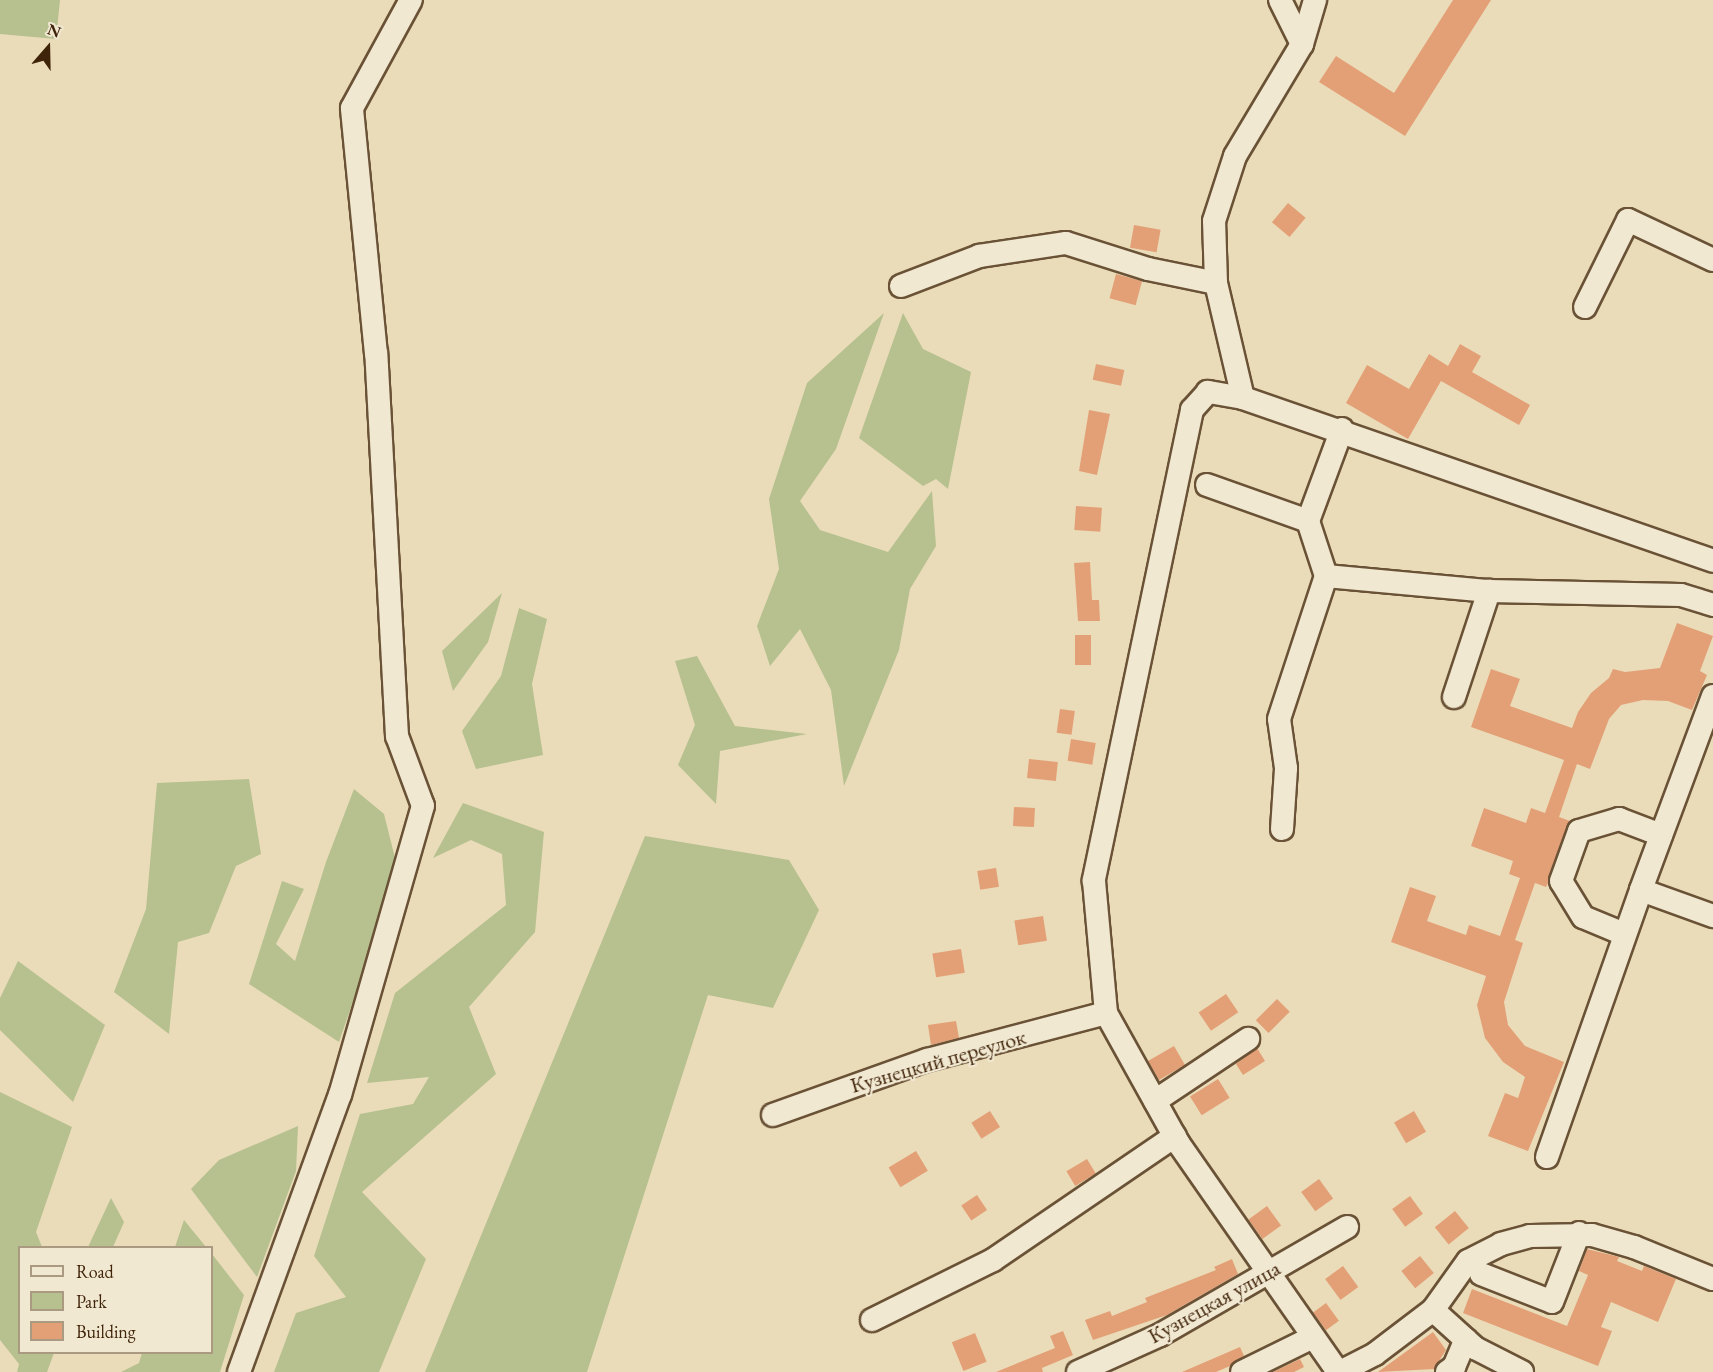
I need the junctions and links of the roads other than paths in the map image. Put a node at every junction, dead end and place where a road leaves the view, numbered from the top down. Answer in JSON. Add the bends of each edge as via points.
{"nodes":[{"id":1,"x":411,"y":0,"type":"edge"},
{"id":2,"x":1280,"y":0,"type":"edge"},
{"id":3,"x":1315,"y":0,"type":"edge"},
{"id":4,"x":1302,"y":44,"type":"junction"},
{"id":5,"x":1713,"y":260,"type":"edge"},
{"id":6,"x":1216,"y":283,"type":"junction"},
{"id":7,"x":901,"y":286,"type":"dead end"},
{"id":8,"x":1585,"y":307,"type":"dead end"},
{"id":9,"x":1243,"y":398,"type":"junction"},
{"id":10,"x":1341,"y":429,"type":"junction"},
{"id":11,"x":1207,"y":485,"type":"dead end"},
{"id":12,"x":1308,"y":521,"type":"junction"},
{"id":13,"x":1713,"y":561,"type":"edge"},
{"id":14,"x":1326,"y":576,"type":"junction"},
{"id":15,"x":1489,"y":591,"type":"junction"},
{"id":16,"x":1713,"y":605,"type":"edge"},
{"id":17,"x":1713,"y":696,"type":"edge"},
{"id":18,"x":1454,"y":697,"type":"dead end"},
{"id":19,"x":1282,"y":829,"type":"dead end"},
{"id":20,"x":1661,"y":835,"type":"junction"},
{"id":21,"x":1641,"y":890,"type":"junction"},
{"id":22,"x":1713,"y":916,"type":"edge"},
{"id":23,"x":1624,"y":934,"type":"junction"},
{"id":24,"x":1106,"y":1014,"type":"junction"},
{"id":25,"x":1248,"y":1039,"type":"dead end"},
{"id":26,"x":1155,"y":1101,"type":"junction"},
{"id":27,"x":773,"y":1115,"type":"dead end"},
{"id":28,"x":1175,"y":1136,"type":"junction"},
{"id":29,"x":1546,"y":1157,"type":"dead end"},
{"id":30,"x":1347,"y":1227,"type":"dead end"},
{"id":31,"x":1579,"y":1233,"type":"junction"},
{"id":32,"x":1267,"y":1273,"type":"junction"},
{"id":33,"x":1481,"y":1274,"type":"dead end"},
{"id":34,"x":1713,"y":1279,"type":"edge"},
{"id":35,"x":1433,"y":1310,"type":"junction"},
{"id":36,"x":872,"y":1320,"type":"dead end"},
{"id":37,"x":1311,"y":1338,"type":"junction"},
{"id":38,"x":1466,"y":1339,"type":"junction"},
{"id":39,"x":1518,"y":1371,"type":"edge"},
{"id":40,"x":239,"y":1372,"type":"edge"},
{"id":41,"x":1078,"y":1372,"type":"edge"},
{"id":42,"x":1242,"y":1372,"type":"edge"},
{"id":43,"x":1339,"y":1372,"type":"edge"},
{"id":44,"x":1447,"y":1372,"type":"edge"}],
"edges":[{"from":1,"to":40,"type":"street","via":[[352,108],[376,354],[397,736],[423,806],[340,1095]]},
{"from":2,"to":4,"type":"street"},
{"from":3,"to":4,"type":"street"},
{"from":4,"to":6,"type":"street","via":[[1235,156],[1214,221]]},
{"from":5,"to":8,"type":"street","via":[[1628,220]]},
{"from":6,"to":7,"type":"street","via":[[1148,269],[1066,243],[979,256]]},
{"from":6,"to":9,"type":"street"},
{"from":9,"to":10,"type":"street"},
{"from":9,"to":24,"type":"street","via":[[1208,392],[1192,410],[1094,881]]},
{"from":10,"to":12,"type":"street"},
{"from":10,"to":13,"type":"street"},
{"from":11,"to":12,"type":"street"},
{"from":12,"to":14,"type":"street"},
{"from":14,"to":15,"type":"street"},
{"from":14,"to":19,"type":"street","via":[[1279,719],[1286,768]]},
{"from":15,"to":16,"type":"street","via":[[1681,595]]},
{"from":15,"to":18,"type":"street"},
{"from":17,"to":20,"type":"street"},
{"from":20,"to":21,"type":"street"},
{"from":20,"to":23,"type":"street","via":[[1619,819],[1579,831],[1561,881],[1583,917]]},
{"from":21,"to":22,"type":"street"},
{"from":21,"to":23,"type":"street"},
{"from":23,"to":29,"type":"street"},
{"from":24,"to":26,"type":"street"},
{"from":24,"to":27,"type":"street","name":"Кузнецкий переулок","via":[[927,1060]]},
{"from":25,"to":26,"type":"street"},
{"from":26,"to":28,"type":"street"},
{"from":28,"to":32,"type":"street"},
{"from":28,"to":36,"type":"street","via":[[993,1260]]},
{"from":30,"to":32,"type":"street","name":"Кузнецкая улица"},
{"from":31,"to":33,"type":"street","via":[[1552,1302]]},
{"from":31,"to":34,"type":"street","via":[[1634,1247]]},
{"from":31,"to":35,"type":"street","via":[[1530,1236],[1477,1253]]},
{"from":32,"to":37,"type":"street"},
{"from":32,"to":41,"type":"street","name":"Кузнецкая улица","via":[[1160,1335]]},
{"from":35,"to":38,"type":"street"},
{"from":35,"to":43,"type":"street","via":[[1375,1354]]},
{"from":37,"to":42,"type":"street"},
{"from":37,"to":43,"type":"street"},
{"from":38,"to":39,"type":"street","via":[[1490,1358]]},
{"from":38,"to":44,"type":"street","via":[[1454,1367]]}]}
